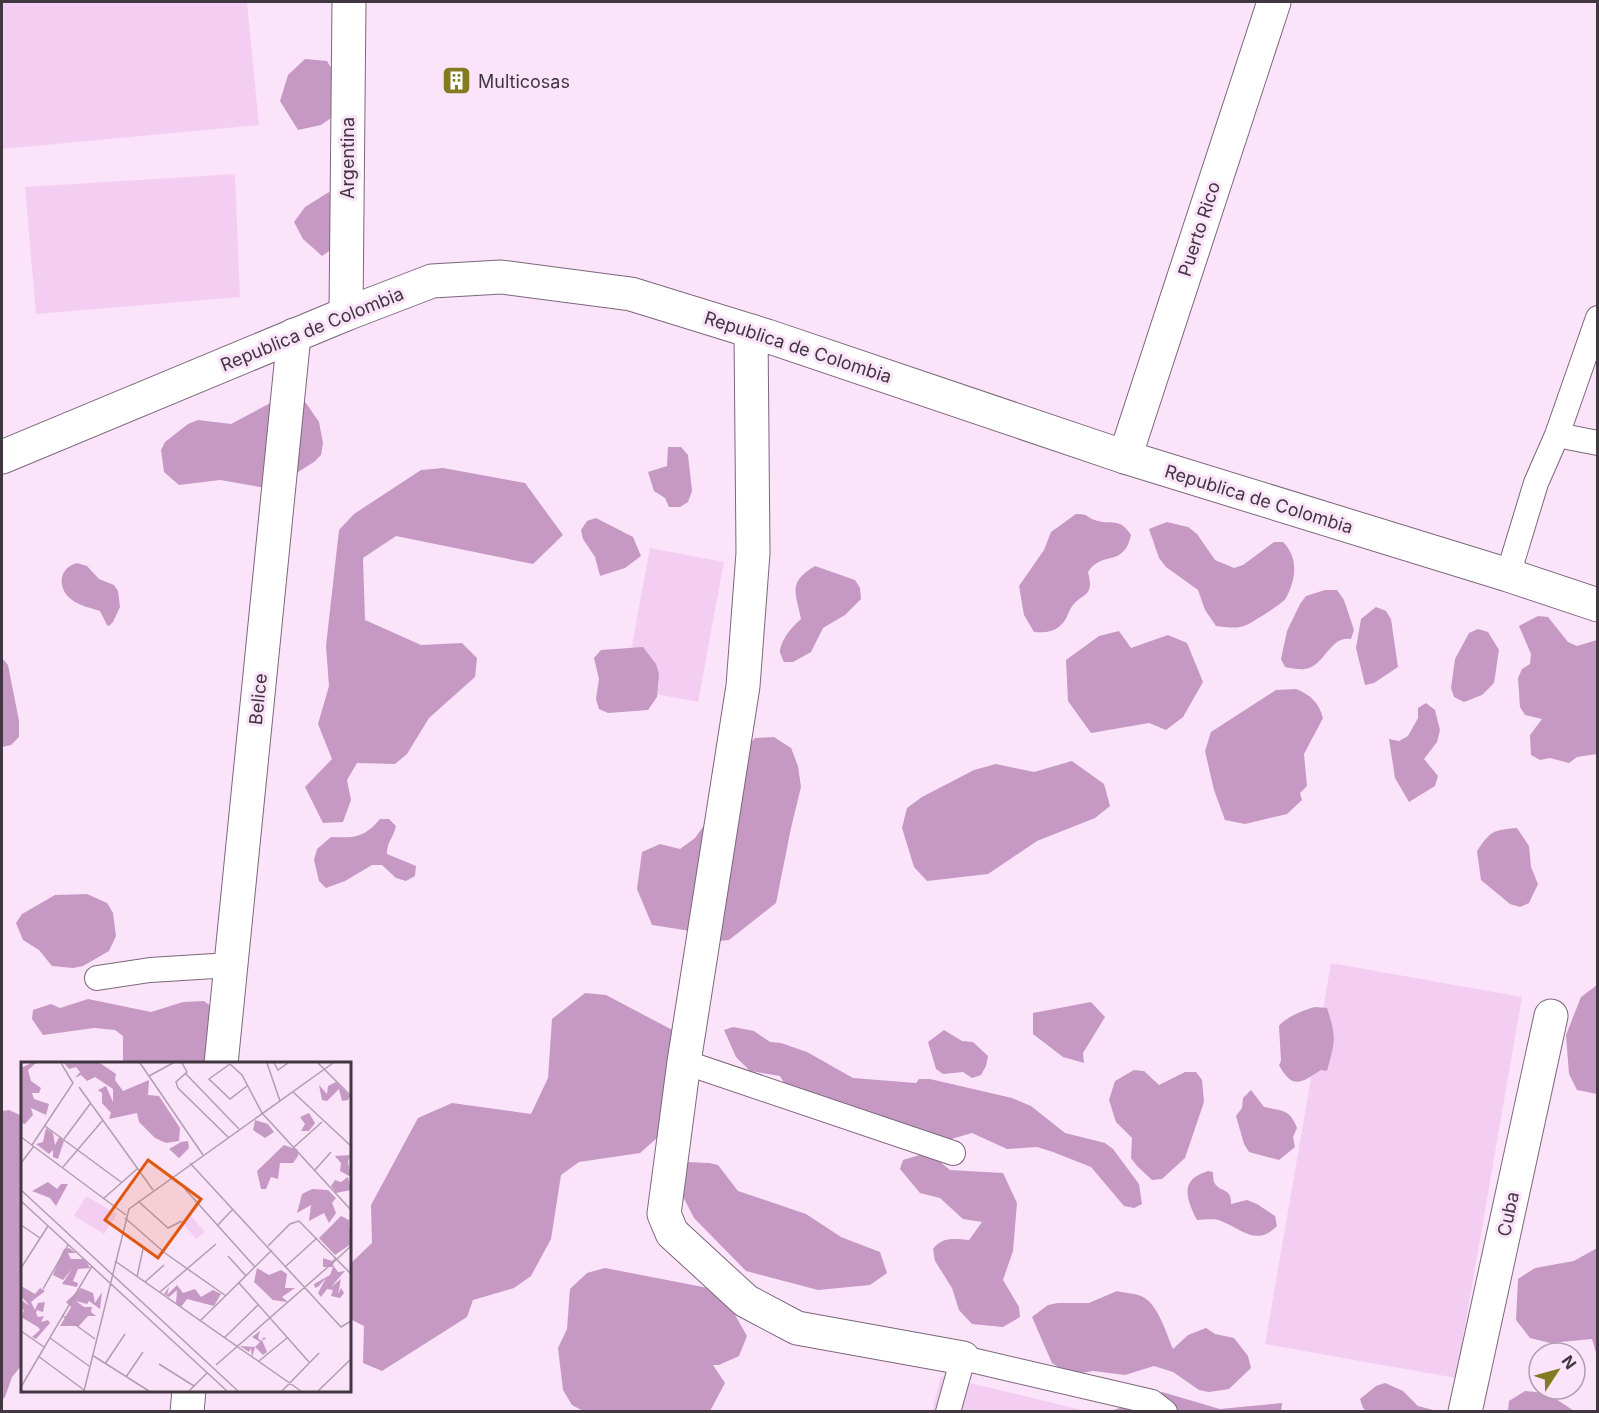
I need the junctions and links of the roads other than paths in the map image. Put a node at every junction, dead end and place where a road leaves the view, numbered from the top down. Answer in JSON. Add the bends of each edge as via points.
{"nodes":[{"id":1,"x":349,"y":2,"type":"edge"},
{"id":2,"x":1274,"y":2,"type":"edge"},
{"id":3,"x":346,"y":314,"type":"junction"},
{"id":4,"x":1598,"y":318,"type":"edge"},
{"id":5,"x":751,"y":331,"type":"junction"},
{"id":6,"x":294,"y":335,"type":"junction"},
{"id":7,"x":1557,"y":435,"type":"junction"},
{"id":8,"x":1598,"y":443,"type":"edge"},
{"id":9,"x":2,"y":457,"type":"edge"},
{"id":10,"x":1125,"y":457,"type":"junction"},
{"id":11,"x":1508,"y":575,"type":"junction"},
{"id":12,"x":1598,"y":605,"type":"edge"},
{"id":13,"x":231,"y":965,"type":"junction"},
{"id":14,"x":98,"y":978,"type":"dead end"},
{"id":15,"x":1551,"y":1016,"type":"dead end"},
{"id":16,"x":222,"y":1062,"type":"edge"},
{"id":17,"x":684,"y":1062,"type":"junction"},
{"id":18,"x":952,"y":1153,"type":"dead end"},
{"id":19,"x":963,"y":1358,"type":"junction"},
{"id":20,"x":189,"y":1392,"type":"edge"},
{"id":21,"x":187,"y":1412,"type":"edge"},
{"id":22,"x":948,"y":1412,"type":"edge"},
{"id":23,"x":1165,"y":1412,"type":"edge"},
{"id":24,"x":1465,"y":1412,"type":"edge"}],
"edges":[{"from":1,"to":3,"type":"street","name":"Argentina"},
{"from":2,"to":10,"type":"street","name":"Puerto Rico"},
{"from":3,"to":5,"type":"street","name":"Republica de Colombia","via":[[432,281],[501,277],[631,294]]},
{"from":3,"to":6,"type":"street","name":"Republica de Colombia"},
{"from":4,"to":7,"type":"lane"},
{"from":5,"to":10,"type":"street","name":"Republica de Colombia"},
{"from":5,"to":17,"type":"street","via":[[753,553],[742,686]]},
{"from":6,"to":9,"type":"street","name":"Republica de Colombia"},
{"from":6,"to":13,"type":"street","name":"Belice"},
{"from":7,"to":8,"type":"lane"},
{"from":7,"to":11,"type":"lane","via":[[1536,483]]},
{"from":10,"to":11,"type":"street","name":"Republica de Colombia"},
{"from":11,"to":12,"type":"street","name":"Republica de Colombia"},
{"from":13,"to":14,"type":"lane"},
{"from":13,"to":16,"type":"street","name":"Belice"},
{"from":15,"to":24,"type":"street","name":"Cuba"},
{"from":17,"to":18,"type":"lane"},
{"from":17,"to":19,"type":"street","via":[[664,1214],[672,1233],[746,1301],[796,1328]]},
{"from":19,"to":22,"type":"lane"},
{"from":19,"to":23,"type":"lane","via":[[1152,1402]]},
{"from":20,"to":21,"type":"street"}]}
